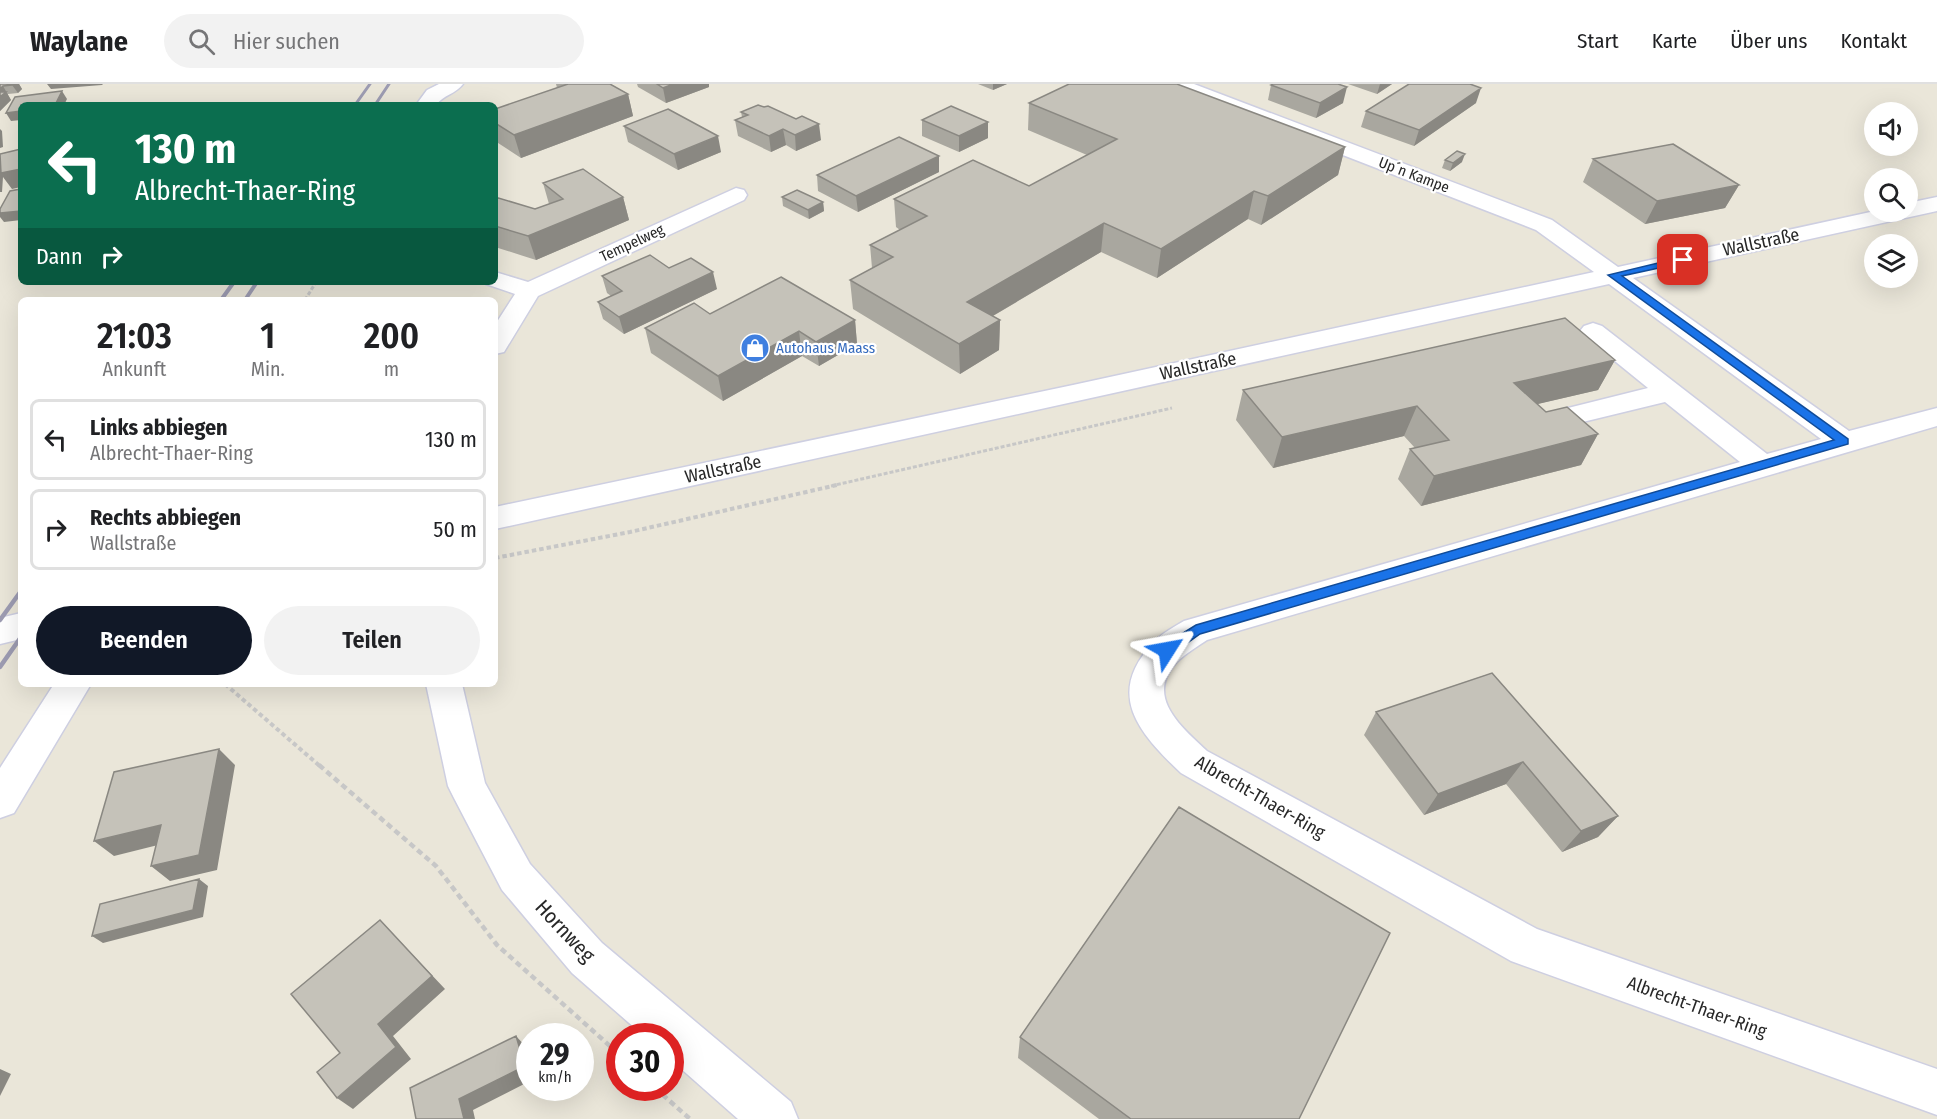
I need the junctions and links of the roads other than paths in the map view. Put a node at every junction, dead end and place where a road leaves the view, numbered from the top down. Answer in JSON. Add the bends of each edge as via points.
{"nodes":[{"id":1,"x":454,"y":84,"type":"edge"},
{"id":2,"x":1177,"y":84,"type":"edge"},
{"id":3,"x":1214,"y":89,"type":"edge"},
{"id":4,"x":428,"y":102,"type":"edge"},
{"id":5,"x":736,"y":195,"type":"dead end"},
{"id":6,"x":1937,"y":204,"type":"edge"},
{"id":7,"x":1918,"y":208,"type":"edge"},
{"id":8,"x":1864,"y":220,"type":"edge"},
{"id":9,"x":1613,"y":275,"type":"junction"},
{"id":10,"x":498,"y":280,"type":"edge"},
{"id":11,"x":529,"y":291,"type":"junction"},
{"id":12,"x":1593,"y":331,"type":"dead end"},
{"id":13,"x":498,"y":341,"type":"edge"},
{"id":14,"x":1669,"y":392,"type":"junction"},
{"id":15,"x":1937,"y":417,"type":"edge"},
{"id":16,"x":1558,"y":419,"type":"edge"},
{"id":17,"x":1844,"y":442,"type":"junction"},
{"id":18,"x":1762,"y":465,"type":"junction"},
{"id":19,"x":498,"y":517,"type":"edge"},
{"id":20,"x":18,"y":627,"type":"edge"},
{"id":21,"x":0,"y":631,"type":"edge"},
{"id":22,"x":71,"y":687,"type":"edge"},
{"id":23,"x":445,"y":687,"type":"edge"},
{"id":24,"x":0,"y":801,"type":"edge"},
{"id":25,"x":1937,"y":1092,"type":"edge"},
{"id":26,"x":774,"y":1119,"type":"edge"}],
"edges":[{"from":1,"to":4,"type":"street","via":[[434,94]]},
{"from":2,"to":3,"type":"street","name":"Up´n Kampe"},
{"from":3,"to":9,"type":"street","name":"Up´n Kampe","via":[[1544,225]]},
{"from":5,"to":11,"type":"street","name":"Tempelweg"},
{"from":6,"to":7,"type":"street"},
{"from":8,"to":9,"type":"street","name":"Wallstraße"},
{"from":9,"to":17,"type":"street"},
{"from":9,"to":19,"type":"street","name":"Wallstraße"},
{"from":10,"to":11,"type":"street"},
{"from":11,"to":13,"type":"street"},
{"from":12,"to":14,"type":"street"},
{"from":14,"to":16,"type":"street"},
{"from":14,"to":18,"type":"street"},
{"from":15,"to":17,"type":"street","name":"Albrecht-Thaer-Ring"},
{"from":17,"to":18,"type":"street","name":"Albrecht-Thaer-Ring"},
{"from":18,"to":25,"type":"street","name":"Albrecht-Thaer-Ring","via":[[1196,630],[1167,650],[1148,675],[1147,705],[1165,735],[1194,762],[1526,946]]},
{"from":20,"to":21,"type":"street"},
{"from":22,"to":24,"type":"street"},
{"from":23,"to":26,"type":"street","name":"Hornweg","via":[[467,786],[516,877],[587,958]]}]}
